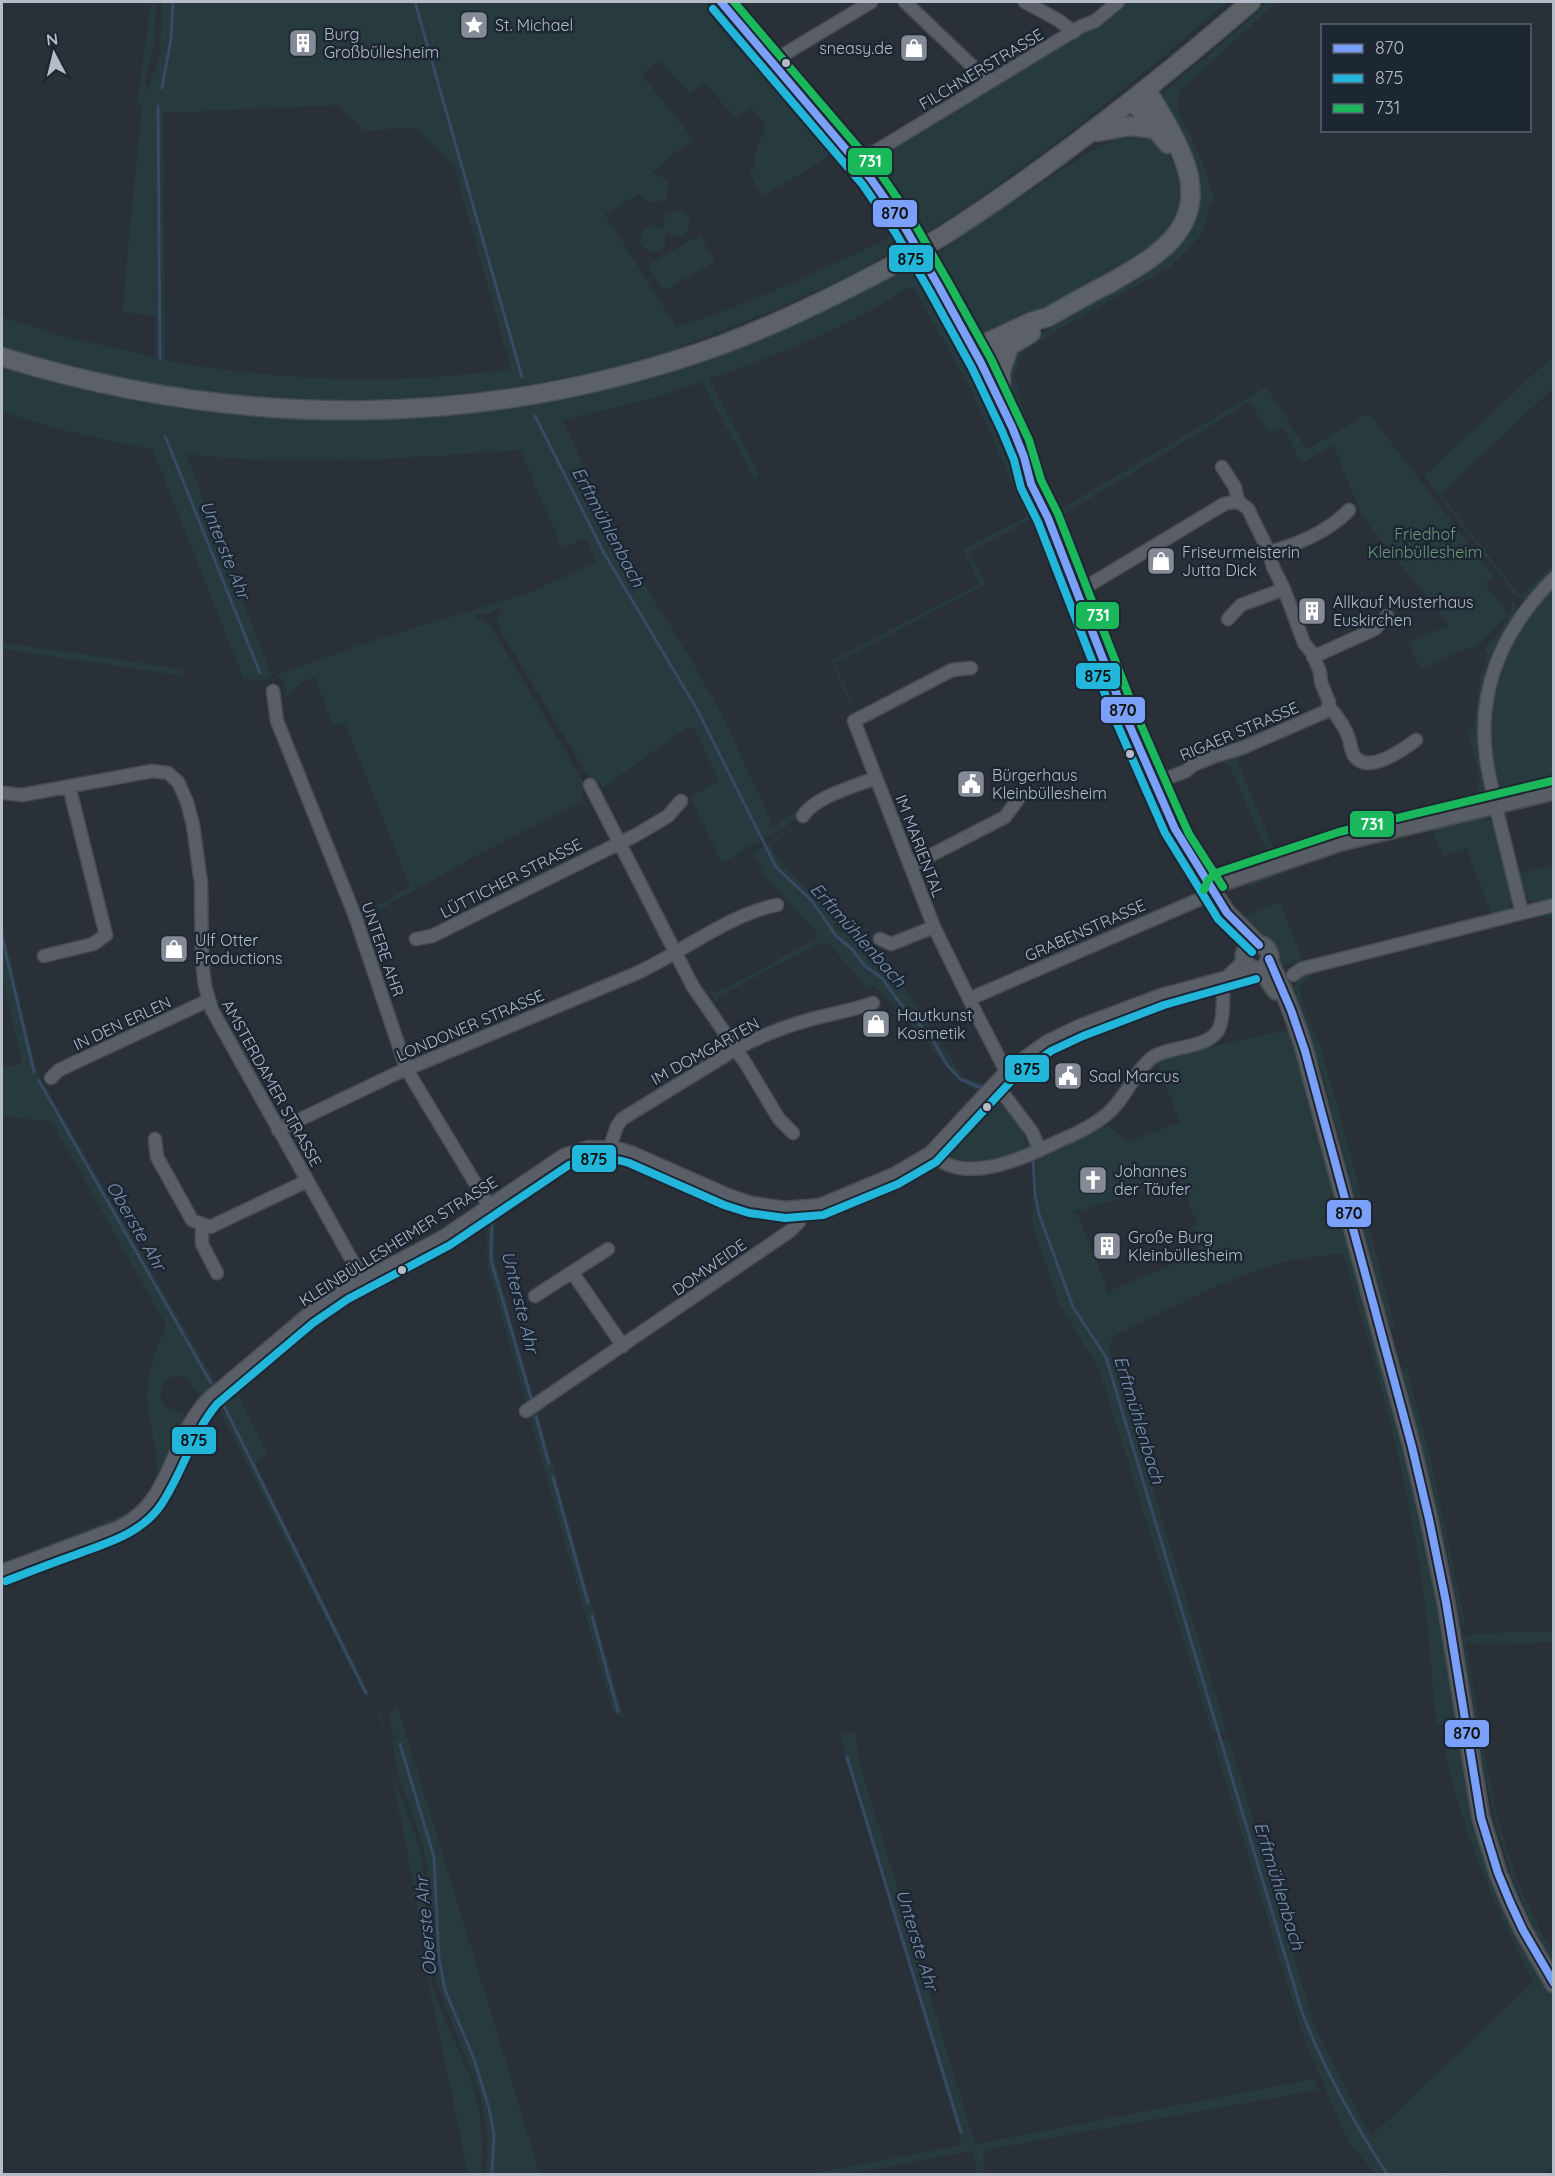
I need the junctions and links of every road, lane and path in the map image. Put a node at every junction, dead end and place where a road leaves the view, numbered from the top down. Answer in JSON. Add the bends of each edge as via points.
{"nodes":[{"id":1,"x":721,"y":2,"type":"edge"},
{"id":2,"x":871,"y":2,"type":"edge"},
{"id":3,"x":905,"y":2,"type":"edge"},
{"id":4,"x":1025,"y":2,"type":"edge"},
{"id":5,"x":1118,"y":2,"type":"edge"},
{"id":6,"x":1251,"y":2,"type":"edge"},
{"id":7,"x":1074,"y":32,"type":"junction"},
{"id":8,"x":773,"y":61,"type":"junction"},
{"id":9,"x":989,"y":82,"type":"junction"},
{"id":10,"x":1140,"y":96,"type":"junction"},
{"id":11,"x":1155,"y":129,"type":"junction"},
{"id":12,"x":1090,"y":134,"type":"junction"},
{"id":13,"x":1180,"y":155,"type":"junction"},
{"id":14,"x":858,"y":162,"type":"junction"},
{"id":15,"x":1048,"y":317,"type":"junction"},
{"id":16,"x":1009,"y":348,"type":"junction"},
{"id":17,"x":977,"y":356,"type":"junction"},
{"id":18,"x":2,"y":357,"type":"edge"},
{"id":19,"x":1001,"y":404,"type":"junction"},
{"id":20,"x":1222,"y":466,"type":"dead end"},
{"id":21,"x":1238,"y":501,"type":"junction"},
{"id":22,"x":1349,"y":510,"type":"dead end"},
{"id":23,"x":1269,"y":552,"type":"junction"},
{"id":24,"x":1554,"y":578,"type":"edge"},
{"id":25,"x":1284,"y":589,"type":"junction"},
{"id":26,"x":1076,"y":593,"type":"junction"},
{"id":27,"x":1387,"y":615,"type":"dead end"},
{"id":28,"x":1228,"y":620,"type":"dead end"},
{"id":29,"x":1313,"y":657,"type":"junction"},
{"id":30,"x":971,"y":668,"type":"dead end"},
{"id":31,"x":273,"y":691,"type":"dead end"},
{"id":32,"x":1329,"y":705,"type":"junction"},
{"id":33,"x":1416,"y":741,"type":"dead end"},
{"id":34,"x":876,"y":778,"type":"junction"},
{"id":35,"x":1155,"y":783,"type":"junction"},
{"id":36,"x":590,"y":785,"type":"dead end"},
{"id":37,"x":69,"y":786,"type":"junction"},
{"id":38,"x":1554,"y":791,"type":"edge"},
{"id":39,"x":5,"y":793,"type":"dead end"},
{"id":40,"x":1019,"y":798,"type":"dead end"},
{"id":41,"x":681,"y":801,"type":"dead end"},
{"id":42,"x":1496,"y":804,"type":"junction"},
{"id":43,"x":803,"y":816,"type":"dead end"},
{"id":44,"x":620,"y":842,"type":"junction"},
{"id":45,"x":910,"y":866,"type":"junction"},
{"id":46,"x":1214,"y":893,"type":"junction"},
{"id":47,"x":777,"y":905,"type":"dead end"},
{"id":48,"x":1554,"y":905,"type":"edge"},
{"id":49,"x":1522,"y":913,"type":"junction"},
{"id":50,"x":934,"y":927,"type":"junction"},
{"id":51,"x":416,"y":939,"type":"dead end"},
{"id":52,"x":880,"y":939,"type":"dead end"},
{"id":53,"x":675,"y":954,"type":"junction"},
{"id":54,"x":44,"y":956,"type":"dead end"},
{"id":55,"x":1254,"y":959,"type":"junction"},
{"id":56,"x":1293,"y":975,"type":"dead end"},
{"id":57,"x":1223,"y":978,"type":"junction"},
{"id":58,"x":969,"y":999,"type":"junction"},
{"id":59,"x":209,"y":1000,"type":"junction"},
{"id":60,"x":873,"y":1003,"type":"dead end"},
{"id":61,"x":736,"y":1049,"type":"junction"},
{"id":62,"x":407,"y":1070,"type":"junction"},
{"id":63,"x":1006,"y":1071,"type":"junction"},
{"id":64,"x":51,"y":1078,"type":"dead end"},
{"id":65,"x":992,"y":1089,"type":"junction"},
{"id":66,"x":278,"y":1130,"type":"junction"},
{"id":67,"x":793,"y":1133,"type":"dead end"},
{"id":68,"x":155,"y":1139,"type":"dead end"},
{"id":69,"x":610,"y":1147,"type":"junction"},
{"id":70,"x":1035,"y":1152,"type":"junction"},
{"id":71,"x":930,"y":1153,"type":"junction"},
{"id":72,"x":307,"y":1181,"type":"junction"},
{"id":73,"x":489,"y":1206,"type":"junction"},
{"id":74,"x":802,"y":1207,"type":"junction"},
{"id":75,"x":202,"y":1224,"type":"junction"},
{"id":76,"x":608,"y":1249,"type":"dead end"},
{"id":77,"x":572,"y":1272,"type":"junction"},
{"id":78,"x":217,"y":1273,"type":"dead end"},
{"id":79,"x":363,"y":1280,"type":"junction"},
{"id":80,"x":535,"y":1296,"type":"dead end"},
{"id":81,"x":623,"y":1346,"type":"junction"},
{"id":82,"x":526,"y":1412,"type":"dead end"},
{"id":83,"x":2,"y":1571,"type":"edge"},
{"id":84,"x":1554,"y":1984,"type":"edge"}],
"edges":[{"from":1,"to":8,"type":"street"},
{"from":2,"to":8,"type":"street"},
{"from":3,"to":9,"type":"street"},
{"from":4,"to":7,"type":"street"},
{"from":5,"to":7,"type":"street","name":"FILCHNERSTRASSE"},
{"from":6,"to":10,"type":"main road"},
{"from":7,"to":9,"type":"street","name":"FILCHNERSTRASSE"},
{"from":8,"to":14,"type":"street"},
{"from":9,"to":14,"type":"street","name":"FILCHNERSTRASSE"},
{"from":10,"to":11,"type":"main road"},
{"from":10,"to":12,"type":"main road"},
{"from":10,"to":13,"type":"main road","via":[[1176,142]]},
{"from":11,"to":12,"type":"main road","via":[[1129,126]]},
{"from":11,"to":13,"type":"main road"},
{"from":12,"to":18,"type":"main road","bridge":true,"via":[[941,237],[806,310],[679,359],[586,384],[458,405],[316,411],[207,402],[109,386]]},
{"from":13,"to":15,"type":"main road","via":[[1188,176],[1190,198],[1184,220],[1172,240],[1139,266]]},
{"from":14,"to":17,"type":"street","via":[[927,264]]},
{"from":15,"to":16,"type":"main road"},
{"from":15,"to":17,"type":"main road","via":[[1031,322]]},
{"from":16,"to":17,"type":"main road"},
{"from":16,"to":19,"type":"main road","via":[[1001,371]]},
{"from":17,"to":19,"type":"street"},
{"from":19,"to":26,"type":"street"},
{"from":20,"to":21,"type":"street"},
{"from":21,"to":23,"type":"street","via":[[1248,508]]},
{"from":21,"to":26,"type":"street","via":[[1224,504]]},
{"from":22,"to":23,"type":"street","via":[[1320,532]]},
{"from":23,"to":25,"type":"street"},
{"from":24,"to":42,"type":"street","via":[[1512,628],[1488,687],[1485,746]]},
{"from":25,"to":28,"type":"street","via":[[1241,605]]},
{"from":25,"to":29,"type":"street"},
{"from":26,"to":35,"type":"street"},
{"from":27,"to":29,"type":"street","via":[[1375,629]]},
{"from":29,"to":32,"type":"street"},
{"from":30,"to":34,"type":"street","name":"IM MARIENTAL","via":[[952,670],[854,721]]},
{"from":31,"to":62,"type":"street","name":"UNTERE AHR","via":[[277,721],[355,916]]},
{"from":32,"to":33,"type":"street","via":[[1342,721],[1353,754],[1359,760],[1371,762],[1392,757]]},
{"from":32,"to":35,"type":"street","name":"RIGAER STRASSE","via":[[1320,715]]},
{"from":34,"to":43,"type":"street","via":[[819,801]]},
{"from":34,"to":45,"type":"street","name":"IM MARIENTAL"},
{"from":35,"to":46,"type":"street","via":[[1180,839]]},
{"from":36,"to":44,"type":"street"},
{"from":37,"to":39,"type":"street","name":"AMSTERDAMER STRASSE","via":[[22,795]]},
{"from":37,"to":54,"type":"street","via":[[106,935],[93,944]]},
{"from":37,"to":59,"type":"street","name":"AMSTERDAMER STRASSE","via":[[152,771],[168,773],[178,782],[187,802],[198,856],[202,960]]},
{"from":38,"to":42,"type":"street"},
{"from":40,"to":45,"type":"street","via":[[1005,817]]},
{"from":41,"to":44,"type":"street","name":"LÜTTICHER STRASSE","via":[[668,816]]},
{"from":42,"to":46,"type":"street","via":[[1334,844],[1276,865],[1230,894]]},
{"from":42,"to":49,"type":"street"},
{"from":44,"to":51,"type":"street","name":"LÜTTICHER STRASSE","via":[[432,936]]},
{"from":44,"to":53,"type":"street"},
{"from":45,"to":50,"type":"street","name":"IM MARIENTAL"},
{"from":46,"to":55,"type":"street"},
{"from":46,"to":58,"type":"street","name":"GRABENSTRASSE"},
{"from":47,"to":53,"type":"street","name":"LONDONER STRASSE","via":[[758,909]]},
{"from":48,"to":49,"type":"street"},
{"from":49,"to":56,"type":"street","via":[[1301,969]]},
{"from":50,"to":52,"type":"street","via":[[891,944]]},
{"from":50,"to":58,"type":"street","name":"IM MARIENTAL"},
{"from":53,"to":61,"type":"street"},
{"from":53,"to":62,"type":"street","name":"LONDONER STRASSE"},
{"from":55,"to":57,"type":"street","name":"KLEINBÜLLESHEIMER STRASSE"},
{"from":55,"to":84,"type":"street","via":[[1283,1004],[1310,1072],[1412,1447],[1446,1602],[1481,1818],[1497,1873]]},
{"from":57,"to":63,"type":"street","name":"KLEINBÜLLESHEIMER STRASSE","via":[[1161,995],[1079,1026],[1046,1042]]},
{"from":57,"to":70,"type":"street","via":[[1222,1022],[1217,1032],[1202,1041],[1154,1056],[1108,1114]]},
{"from":58,"to":63,"type":"street","name":"IM MARIENTAL"},
{"from":59,"to":64,"type":"street","name":"IN DEN ERLEN","via":[[59,1070]]},
{"from":59,"to":66,"type":"street","name":"AMSTERDAMER STRASSE"},
{"from":60,"to":61,"type":"street","name":"IM DOMGARTEN","via":[[781,1028]]},
{"from":61,"to":67,"type":"street","via":[[779,1119]]},
{"from":61,"to":69,"type":"street","name":"IM DOMGARTEN","via":[[622,1119]]},
{"from":62,"to":66,"type":"street","name":"LONDONER STRASSE"},
{"from":62,"to":73,"type":"street","name":"UNTERE AHR"},
{"from":63,"to":65,"type":"street","name":"KLEINBÜLLESHEIMER STRASSE"},
{"from":65,"to":70,"type":"street","via":[[1027,1125]]},
{"from":65,"to":71,"type":"street","name":"KLEINBÜLLESHEIMER STRASSE"},
{"from":66,"to":72,"type":"street","name":"AMSTERDAMER STRASSE"},
{"from":68,"to":75,"type":"street","via":[[157,1157],[192,1220]]},
{"from":69,"to":73,"type":"street","name":"KLEINBÜLLESHEIMER STRASSE","via":[[588,1147],[564,1155]]},
{"from":69,"to":74,"type":"street","name":"KLEINBÜLLESHEIMER STRASSE","via":[[633,1153],[742,1201]]},
{"from":70,"to":71,"type":"street","via":[[995,1165],[968,1168],[944,1164]]},
{"from":71,"to":74,"type":"street","name":"KLEINBÜLLESHEIMER STRASSE","via":[[841,1197]]},
{"from":72,"to":75,"type":"street","via":[[210,1227]]},
{"from":72,"to":79,"type":"street","name":"AMSTERDAMER STRASSE"},
{"from":73,"to":79,"type":"street","name":"KLEINBÜLLESHEIMER STRASSE","via":[[429,1245]]},
{"from":74,"to":81,"type":"street","name":"DOMWEIDE","via":[[799,1222],[790,1231]]},
{"from":75,"to":78,"type":"street","via":[[202,1244]]},
{"from":76,"to":77,"type":"street"},
{"from":77,"to":80,"type":"street"},
{"from":77,"to":81,"type":"street"},
{"from":79,"to":83,"type":"street","name":"KLEINBÜLLESHEIMER STRASSE","via":[[307,1315],[204,1402],[186,1428],[157,1495],[142,1512],[119,1527]]},
{"from":81,"to":82,"type":"street","name":"DOMWEIDE"}]}
